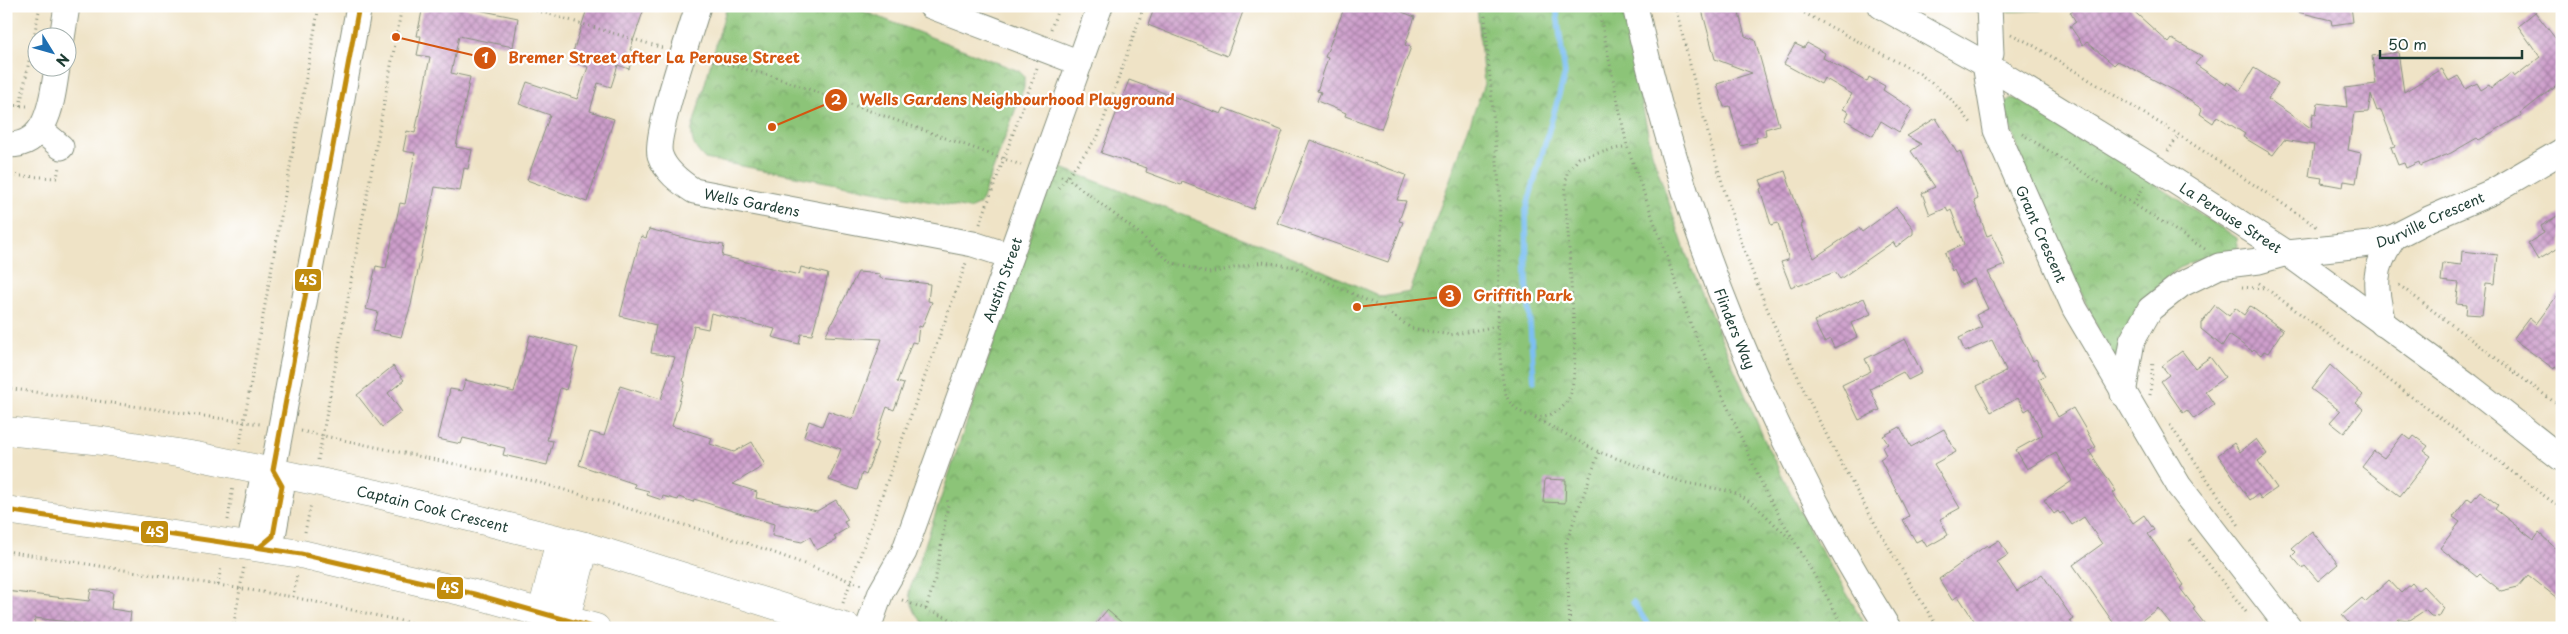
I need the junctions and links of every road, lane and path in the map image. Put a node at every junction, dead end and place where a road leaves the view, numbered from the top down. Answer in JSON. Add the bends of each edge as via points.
{"nodes":[{"id":1,"x":40,"y":6,"type":"edge"},
{"id":2,"x":67,"y":6,"type":"edge"},
{"id":3,"x":319,"y":6,"type":"edge"},
{"id":4,"x":359,"y":6,"type":"edge"},
{"id":5,"x":402,"y":6,"type":"edge"},
{"id":6,"x":522,"y":6,"type":"edge"},
{"id":7,"x":698,"y":6,"type":"edge"},
{"id":8,"x":931,"y":6,"type":"edge"},
{"id":9,"x":1059,"y":6,"type":"edge"},
{"id":10,"x":1100,"y":6,"type":"edge"},
{"id":11,"x":1144,"y":6,"type":"edge"},
{"id":12,"x":1484,"y":6,"type":"edge"},
{"id":13,"x":1598,"y":6,"type":"edge"},
{"id":14,"x":1636,"y":6,"type":"edge"},
{"id":15,"x":1675,"y":6,"type":"edge"},
{"id":16,"x":1791,"y":6,"type":"edge"},
{"id":17,"x":1881,"y":6,"type":"edge"},
{"id":18,"x":1990,"y":15,"type":"edge"},
{"id":19,"x":64,"y":28,"type":"edge"},
{"id":20,"x":1043,"y":50,"type":"junction"},
{"id":21,"x":684,"y":54,"type":"junction"},
{"id":22,"x":1080,"y":62,"type":"junction"},
{"id":23,"x":1985,"y":64,"type":"junction"},
{"id":24,"x":55,"y":78,"type":"edge"},
{"id":25,"x":20,"y":106,"type":"dead end"},
{"id":26,"x":40,"y":130,"type":"junction"},
{"id":27,"x":1996,"y":130,"type":"junction"},
{"id":28,"x":6,"y":145,"type":"edge"},
{"id":29,"x":1627,"y":146,"type":"junction"},
{"id":30,"x":62,"y":147,"type":"joint"},
{"id":31,"x":2562,"y":151,"type":"edge"},
{"id":32,"x":1003,"y":160,"type":"junction"},
{"id":33,"x":1041,"y":170,"type":"junction"},
{"id":34,"x":6,"y":175,"type":"edge"},
{"id":35,"x":1067,"y":178,"type":"junction"},
{"id":36,"x":1054,"y":194,"type":"dead end"},
{"id":37,"x":2394,"y":237,"type":"junction"},
{"id":38,"x":973,"y":244,"type":"junction"},
{"id":39,"x":2348,"y":247,"type":"junction"},
{"id":40,"x":2287,"y":254,"type":"junction"},
{"id":41,"x":1010,"y":256,"type":"junction"},
{"id":42,"x":2377,"y":267,"type":"junction"},
{"id":43,"x":2235,"y":276,"type":"junction"},
{"id":44,"x":2267,"y":289,"type":"junction"},
{"id":45,"x":2383,"y":324,"type":"junction"},
{"id":46,"x":1498,"y":326,"type":"junction"},
{"id":47,"x":2153,"y":358,"type":"dead end"},
{"id":48,"x":6,"y":388,"type":"edge"},
{"id":49,"x":2123,"y":394,"type":"junction"},
{"id":50,"x":2156,"y":404,"type":"dead end"},
{"id":51,"x":2562,"y":408,"type":"edge"},
{"id":52,"x":1532,"y":417,"type":"junction"},
{"id":53,"x":2167,"y":420,"type":"dead end"},
{"id":54,"x":243,"y":421,"type":"junction"},
{"id":55,"x":280,"y":427,"type":"junction"},
{"id":56,"x":6,"y":431,"type":"edge"},
{"id":57,"x":323,"y":434,"type":"junction"},
{"id":58,"x":1600,"y":452,"type":"junction"},
{"id":59,"x":2562,"y":459,"type":"edge"},
{"id":60,"x":237,"y":463,"type":"junction"},
{"id":61,"x":273,"y":470,"type":"junction"},
{"id":62,"x":315,"y":480,"type":"junction"},
{"id":63,"x":946,"y":491,"type":"dead end"},
{"id":64,"x":2562,"y":509,"type":"edge"},
{"id":65,"x":6,"y":510,"type":"edge"},
{"id":66,"x":2246,"y":535,"type":"dead end"},
{"id":67,"x":1794,"y":542,"type":"junction"},
{"id":68,"x":572,"y":543,"type":"junction"},
{"id":69,"x":244,"y":544,"type":"junction"},
{"id":70,"x":6,"y":551,"type":"edge"},
{"id":71,"x":904,"y":552,"type":"junction"},
{"id":72,"x":301,"y":554,"type":"junction"},
{"id":73,"x":218,"y":585,"type":"junction"},
{"id":74,"x":240,"y":588,"type":"junction"},
{"id":75,"x":293,"y":597,"type":"junction"},
{"id":76,"x":554,"y":615,"type":"junction"},
{"id":77,"x":233,"y":628,"type":"edge"},
{"id":78,"x":433,"y":628,"type":"edge"},
{"id":79,"x":596,"y":628,"type":"edge"},
{"id":80,"x":848,"y":628,"type":"edge"},
{"id":81,"x":868,"y":628,"type":"edge"},
{"id":82,"x":886,"y":628,"type":"edge"},
{"id":83,"x":973,"y":628,"type":"edge"},
{"id":84,"x":1570,"y":628,"type":"edge"},
{"id":85,"x":1845,"y":628,"type":"edge"},
{"id":86,"x":1888,"y":628,"type":"edge"},
{"id":87,"x":1938,"y":628,"type":"edge"},
{"id":88,"x":2289,"y":628,"type":"edge"}],
"edges":[{"from":1,"to":25,"type":"path"},
{"from":2,"to":19,"type":"street"},
{"from":3,"to":54,"type":"path"},
{"from":4,"to":55,"type":"street"},
{"from":5,"to":57,"type":"path"},
{"from":6,"to":21,"type":"path"},
{"from":7,"to":21,"type":"street","name":"Wells Gardens"},
{"from":8,"to":20,"type":"street"},
{"from":9,"to":20,"type":"path"},
{"from":10,"to":22,"type":"street","name":"Austin Street"},
{"from":11,"to":35,"type":"path","via":[[1098,136]]},
{"from":12,"to":46,"type":"path","via":[[1500,198]]},
{"from":13,"to":29,"type":"path"},
{"from":14,"to":86,"type":"street","name":"Flinders Way","via":[[1647,59],[1680,177],[1748,363],[1853,572]]},
{"from":15,"to":87,"type":"path","via":[[1710,144],[1740,238],[1788,354],[1853,487]]},
{"from":16,"to":27,"type":"path","via":[[1920,74],[1948,96],[1974,126]]},
{"from":17,"to":23,"type":"street","name":"La Perouse Street"},
{"from":18,"to":23,"type":"street","via":[[1991,54]]},
{"from":18,"to":39,"type":"path"},
{"from":20,"to":22,"type":"street"},
{"from":20,"to":32,"type":"path"},
{"from":21,"to":32,"type":"path","via":[[772,76]]},
{"from":21,"to":38,"type":"street","name":"Wells Gardens","via":[[663,124],[659,154],[669,170],[687,187],[694,191]]},
{"from":22,"to":33,"type":"street","name":"Austin Street"},
{"from":23,"to":27,"type":"street","name":"Grant Crescent"},
{"from":23,"to":40,"type":"street","name":"La Perouse Street"},
{"from":24,"to":26,"type":"street","via":[[48,115]]},
{"from":26,"to":28,"type":"street","via":[[26,141]]},
{"from":26,"to":30,"type":"street"},
{"from":27,"to":43,"type":"path","via":[[2018,132]]},
{"from":27,"to":49,"type":"street","name":"Grant Crescent","via":[[2075,310]]},
{"from":29,"to":52,"type":"path","via":[[1579,158],[1567,173],[1565,194],[1574,334],[1572,388],[1558,411],[1549,416]]},
{"from":29,"to":67,"type":"path","via":[[1691,325],[1765,491]]},
{"from":30,"to":34,"type":"path","via":[[57,178]]},
{"from":31,"to":37,"type":"street","name":"Durville Crescent","via":[[2492,192]]},
{"from":32,"to":33,"type":"path"},
{"from":32,"to":38,"type":"path"},
{"from":33,"to":35,"type":"path"},
{"from":33,"to":41,"type":"street","name":"Austin Street"},
{"from":35,"to":36,"type":"path"},
{"from":35,"to":46,"type":"path","via":[[1140,234],[1170,262],[1209,273],[1263,262],[1295,267],[1379,306],[1411,328],[1450,335]]},
{"from":37,"to":39,"type":"street","name":"Durville Crescent"},
{"from":37,"to":42,"type":"street"},
{"from":38,"to":41,"type":"street","name":"Wells Gardens"},
{"from":38,"to":57,"type":"path","via":[[851,581],[753,545],[534,481]]},
{"from":39,"to":40,"type":"street","name":"Durville Crescent"},
{"from":40,"to":43,"type":"street"},
{"from":40,"to":45,"type":"street","name":"La Perouse Street"},
{"from":41,"to":71,"type":"street","name":"Austin Street"},
{"from":42,"to":45,"type":"street","via":[[2376,292]]},
{"from":42,"to":51,"type":"path"},
{"from":43,"to":44,"type":"path"},
{"from":43,"to":44,"type":"path"},
{"from":43,"to":49,"type":"street","via":[[2219,266],[2182,284],[2150,309],[2132,341]]},
{"from":44,"to":64,"type":"path"},
{"from":45,"to":59,"type":"street","name":"La Perouse Street"},
{"from":46,"to":52,"type":"path","via":[[1506,395],[1519,412]]},
{"from":47,"to":50,"type":"path","via":[[2150,395]]},
{"from":48,"to":54,"type":"path"},
{"from":49,"to":88,"type":"street","name":"Grant Crescent","via":[[2179,486]]},
{"from":52,"to":58,"type":"path"},
{"from":53,"to":66,"type":"path"},
{"from":54,"to":55,"type":"path"},
{"from":54,"to":60,"type":"path"},
{"from":55,"to":57,"type":"path"},
{"from":55,"to":61,"type":"street"},
{"from":56,"to":60,"type":"main road","name":"Captain Cook Crescent","via":[[103,441]]},
{"from":57,"to":62,"type":"path"},
{"from":58,"to":67,"type":"path","via":[[1682,482],[1734,492],[1755,505]]},
{"from":58,"to":84,"type":"path","via":[[1566,543]]},
{"from":60,"to":61,"type":"main road","name":"Captain Cook Crescent"},
{"from":60,"to":69,"type":"path"},
{"from":61,"to":62,"type":"main road","name":"Captain Cook Crescent"},
{"from":61,"to":69,"type":"street","via":[[282,486],[273,536]]},
{"from":62,"to":68,"type":"main road","name":"Captain Cook Crescent"},
{"from":62,"to":72,"type":"path"},
{"from":63,"to":83,"type":"path","via":[[948,505],[936,576],[926,609]]},
{"from":65,"to":69,"type":"main road"},
{"from":67,"to":85,"type":"path"},
{"from":68,"to":76,"type":"main road"},
{"from":68,"to":80,"type":"main road","name":"Captain Cook Crescent"},
{"from":69,"to":72,"type":"main road"},
{"from":69,"to":73,"type":"path"},
{"from":69,"to":74,"type":"path"},
{"from":70,"to":73,"type":"path"},
{"from":71,"to":81,"type":"street","name":"Austin Street","via":[[881,592]]},
{"from":71,"to":82,"type":"street","name":"Austin Street","via":[[897,598]]},
{"from":72,"to":75,"type":"path"},
{"from":72,"to":76,"type":"main road"},
{"from":73,"to":74,"type":"path"},
{"from":74,"to":75,"type":"path"},
{"from":74,"to":77,"type":"path"},
{"from":75,"to":78,"type":"path"},
{"from":76,"to":79,"type":"main road"}]}
